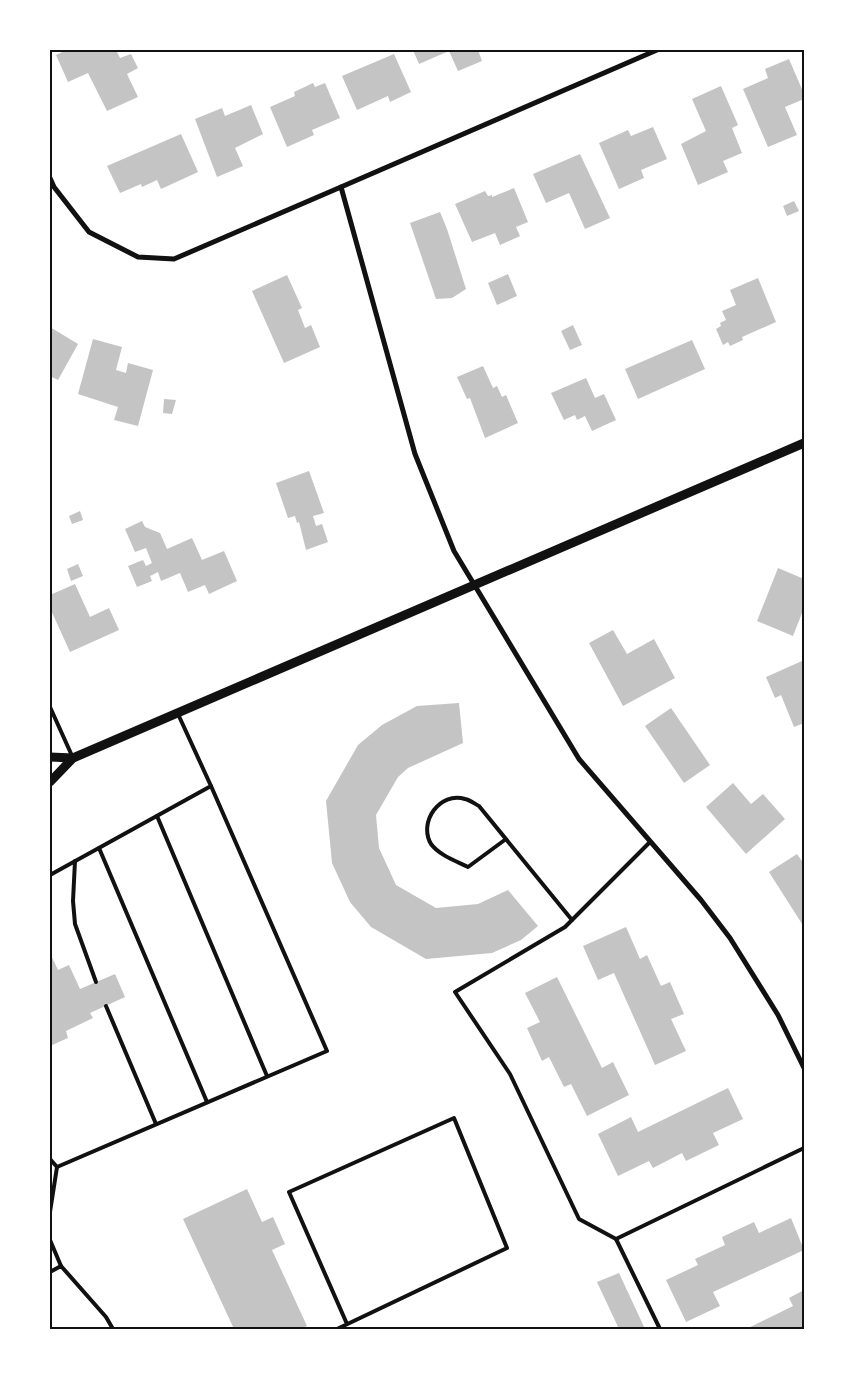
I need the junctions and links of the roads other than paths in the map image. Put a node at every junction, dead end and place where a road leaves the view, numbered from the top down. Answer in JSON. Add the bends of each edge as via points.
{"nodes":[{"id":1,"x":657,"y":50,"type":"edge"},
{"id":2,"x":50,"y":178,"type":"edge"},
{"id":3,"x":341,"y":186,"type":"junction"},
{"id":4,"x":804,"y":443,"type":"edge"},
{"id":5,"x":474,"y":587,"type":"junction"},
{"id":6,"x":50,"y":707,"type":"edge"},
{"id":7,"x":177,"y":713,"type":"junction"},
{"id":8,"x":50,"y":757,"type":"edge"},
{"id":9,"x":73,"y":758,"type":"junction"},
{"id":10,"x":50,"y":782,"type":"edge"},
{"id":11,"x":211,"y":786,"type":"junction"},
{"id":12,"x":157,"y":816,"type":"junction"},
{"id":13,"x":506,"y":839,"type":"junction"},
{"id":14,"x":650,"y":842,"type":"junction"},
{"id":15,"x":99,"y":848,"type":"junction"},
{"id":16,"x":75,"y":861,"type":"junction"},
{"id":17,"x":50,"y":874,"type":"edge"},
{"id":18,"x":572,"y":920,"type":"junction"},
{"id":19,"x":96,"y":982,"type":"dead end"},
{"id":20,"x":106,"y":1006,"type":"dead end"},
{"id":21,"x":804,"y":1068,"type":"edge"},
{"id":22,"x":267,"y":1076,"type":"junction"},
{"id":23,"x":207,"y":1102,"type":"junction"},
{"id":24,"x":156,"y":1124,"type":"junction"},
{"id":25,"x":804,"y":1148,"type":"edge"},
{"id":26,"x":50,"y":1159,"type":"edge"},
{"id":27,"x":57,"y":1167,"type":"junction"},
{"id":28,"x":50,"y":1212,"type":"edge"},
{"id":29,"x":616,"y":1239,"type":"junction"},
{"id":30,"x":50,"y":1240,"type":"edge"},
{"id":31,"x":61,"y":1266,"type":"junction"},
{"id":32,"x":50,"y":1272,"type":"edge"},
{"id":33,"x":346,"y":1324,"type":"junction"},
{"id":34,"x":113,"y":1329,"type":"edge"},
{"id":35,"x":337,"y":1329,"type":"edge"},
{"id":36,"x":660,"y":1329,"type":"edge"}],
"edges":[{"from":1,"to":3,"type":"street"},
{"from":2,"to":3,"type":"street","via":[[54,188],[89,232],[138,257],[174,259]]},
{"from":3,"to":5,"type":"street","via":[[416,454],[454,551]]},
{"from":4,"to":5,"type":"street"},
{"from":5,"to":7,"type":"street"},
{"from":5,"to":14,"type":"street","via":[[579,759]]},
{"from":6,"to":9,"type":"lane"},
{"from":7,"to":9,"type":"street"},
{"from":7,"to":11,"type":"lane"},
{"from":8,"to":9,"type":"street"},
{"from":9,"to":10,"type":"street"},
{"from":11,"to":12,"type":"lane"},
{"from":11,"to":22,"type":"lane","via":[[327,1051]]},
{"from":12,"to":15,"type":"lane"},
{"from":12,"to":22,"type":"lane"},
{"from":13,"to":13,"type":"lane","via":[[479,806],[464,798],[448,800],[431,812],[426,824],[431,844],[445,856],[468,867]]},
{"from":13,"to":18,"type":"lane"},
{"from":14,"to":18,"type":"lane"},
{"from":14,"to":21,"type":"street","via":[[730,938],[778,1015]]},
{"from":15,"to":16,"type":"lane"},
{"from":15,"to":23,"type":"lane"},
{"from":16,"to":17,"type":"lane"},
{"from":16,"to":19,"type":"lane","via":[[75,924]]},
{"from":18,"to":29,"type":"lane","via":[[455,992],[510,1074],[578,1219]]},
{"from":20,"to":24,"type":"lane"},
{"from":22,"to":23,"type":"lane"},
{"from":23,"to":24,"type":"lane"},
{"from":24,"to":27,"type":"lane"},
{"from":25,"to":29,"type":"lane"},
{"from":26,"to":27,"type":"lane"},
{"from":27,"to":28,"type":"lane"},
{"from":29,"to":36,"type":"lane"},
{"from":30,"to":31,"type":"lane"},
{"from":31,"to":32,"type":"lane"},
{"from":31,"to":34,"type":"lane"},
{"from":33,"to":33,"type":"lane","via":[[507,1248],[454,1118],[289,1192]]},
{"from":33,"to":35,"type":"lane"}]}
